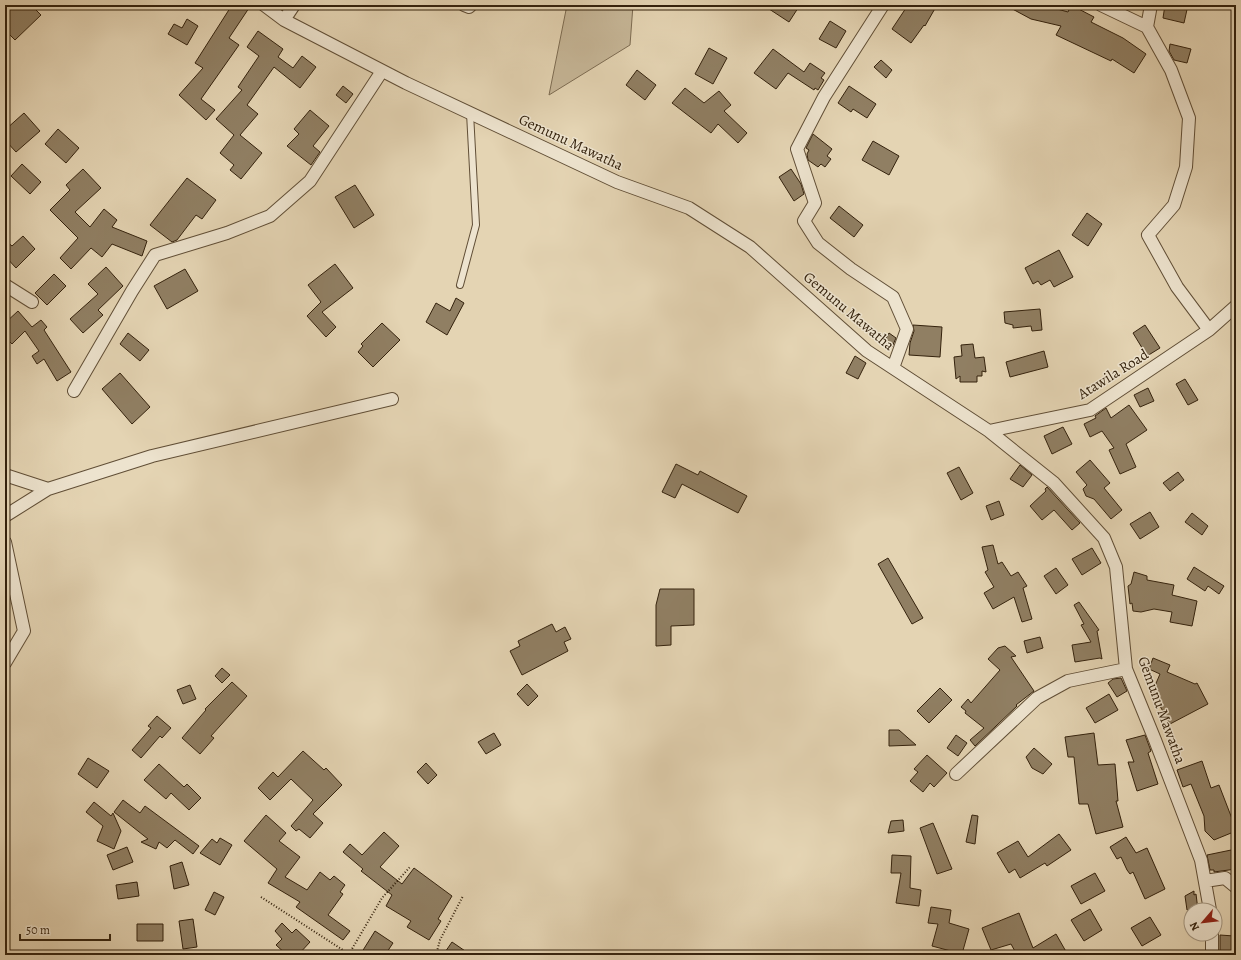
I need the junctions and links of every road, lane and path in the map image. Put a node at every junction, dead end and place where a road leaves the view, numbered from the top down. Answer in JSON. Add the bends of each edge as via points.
{"nodes":[{"id":1,"x":264,"y":5,"type":"edge"},
{"id":2,"x":294,"y":5,"type":"edge"},
{"id":3,"x":464,"y":5,"type":"edge"},
{"id":4,"x":471,"y":5,"type":"edge"},
{"id":5,"x":1101,"y":5,"type":"edge"},
{"id":6,"x":1151,"y":5,"type":"edge"},
{"id":7,"x":879,"y":6,"type":"edge"},
{"id":8,"x":284,"y":20,"type":"junction"},
{"id":9,"x":1147,"y":27,"type":"junction"},
{"id":10,"x":382,"y":71,"type":"junction"},
{"id":11,"x":470,"y":113,"type":"junction"},
{"id":12,"x":5,"y":285,"type":"edge"},
{"id":13,"x":460,"y":285,"type":"dead end"},
{"id":14,"x":32,"y":302,"type":"dead end"},
{"id":15,"x":1236,"y":306,"type":"edge"},
{"id":16,"x":1209,"y":330,"type":"junction"},
{"id":17,"x":893,"y":368,"type":"junction"},
{"id":18,"x":74,"y":391,"type":"dead end"},
{"id":19,"x":392,"y":399,"type":"dead end"},
{"id":20,"x":989,"y":431,"type":"junction"},
{"id":21,"x":5,"y":475,"type":"edge"},
{"id":22,"x":48,"y":489,"type":"junction"},
{"id":23,"x":5,"y":516,"type":"edge"},
{"id":24,"x":5,"y":542,"type":"edge"},
{"id":25,"x":5,"y":663,"type":"edge"},
{"id":26,"x":1126,"y":669,"type":"junction"},
{"id":27,"x":956,"y":774,"type":"dead end"},
{"id":28,"x":410,"y":867,"type":"dead end"},
{"id":29,"x":1205,"y":881,"type":"junction"},
{"id":30,"x":1236,"y":887,"type":"edge"},
{"id":31,"x":463,"y":896,"type":"dead end"},
{"id":32,"x":261,"y":897,"type":"dead end"},
{"id":33,"x":1209,"y":902,"type":"edge"},
{"id":34,"x":1212,"y":942,"type":"edge"},
{"id":35,"x":436,"y":955,"type":"edge"},
{"id":36,"x":1212,"y":955,"type":"edge"}],
"edges":[{"from":1,"to":8,"type":"street","name":"Gemunu Mawatha"},
{"from":2,"to":8,"type":"street"},
{"from":3,"to":4,"type":"street"},
{"from":5,"to":9,"type":"street"},
{"from":6,"to":9,"type":"street"},
{"from":7,"to":17,"type":"street","via":[[824,97],[797,149],[815,203],[804,221],[818,243],[893,297],[907,329]]},
{"from":8,"to":10,"type":"street","name":"Gemunu Mawatha"},
{"from":9,"to":16,"type":"street","via":[[1172,70],[1189,118],[1186,167],[1174,205],[1148,235],[1177,287]]},
{"from":10,"to":11,"type":"street","name":"Gemunu Mawatha"},
{"from":10,"to":18,"type":"street","via":[[310,181],[270,216],[219,236],[155,255]]},
{"from":11,"to":13,"type":"lane","via":[[476,225]]},
{"from":11,"to":17,"type":"street","name":"Gemunu Mawatha","via":[[617,182],[689,208],[750,247],[868,351]]},
{"from":12,"to":14,"type":"street"},
{"from":15,"to":16,"type":"street","name":"Atawila Road"},
{"from":16,"to":20,"type":"street","name":"Atawila Road","via":[[1090,410]]},
{"from":17,"to":20,"type":"street","name":"Gemunu Mawatha"},
{"from":19,"to":22,"type":"street","via":[[152,456]]},
{"from":20,"to":26,"type":"street","name":"Gemunu Mawatha","via":[[1054,483],[1104,538],[1116,567]]},
{"from":21,"to":22,"type":"street"},
{"from":22,"to":23,"type":"street"},
{"from":24,"to":25,"type":"street","via":[[24,632]]},
{"from":26,"to":27,"type":"street","via":[[1068,681],[1037,698]]},
{"from":26,"to":29,"type":"street","name":"Gemunu Mawatha","via":[[1201,860]]},
{"from":28,"to":32,"type":"path","via":[[382,898],[349,954]]},
{"from":29,"to":30,"type":"street","via":[[1225,878]]},
{"from":29,"to":33,"type":"street","name":"Gemunu Mawatha"},
{"from":31,"to":35,"type":"path","via":[[440,940]]},
{"from":34,"to":36,"type":"street"}]}
